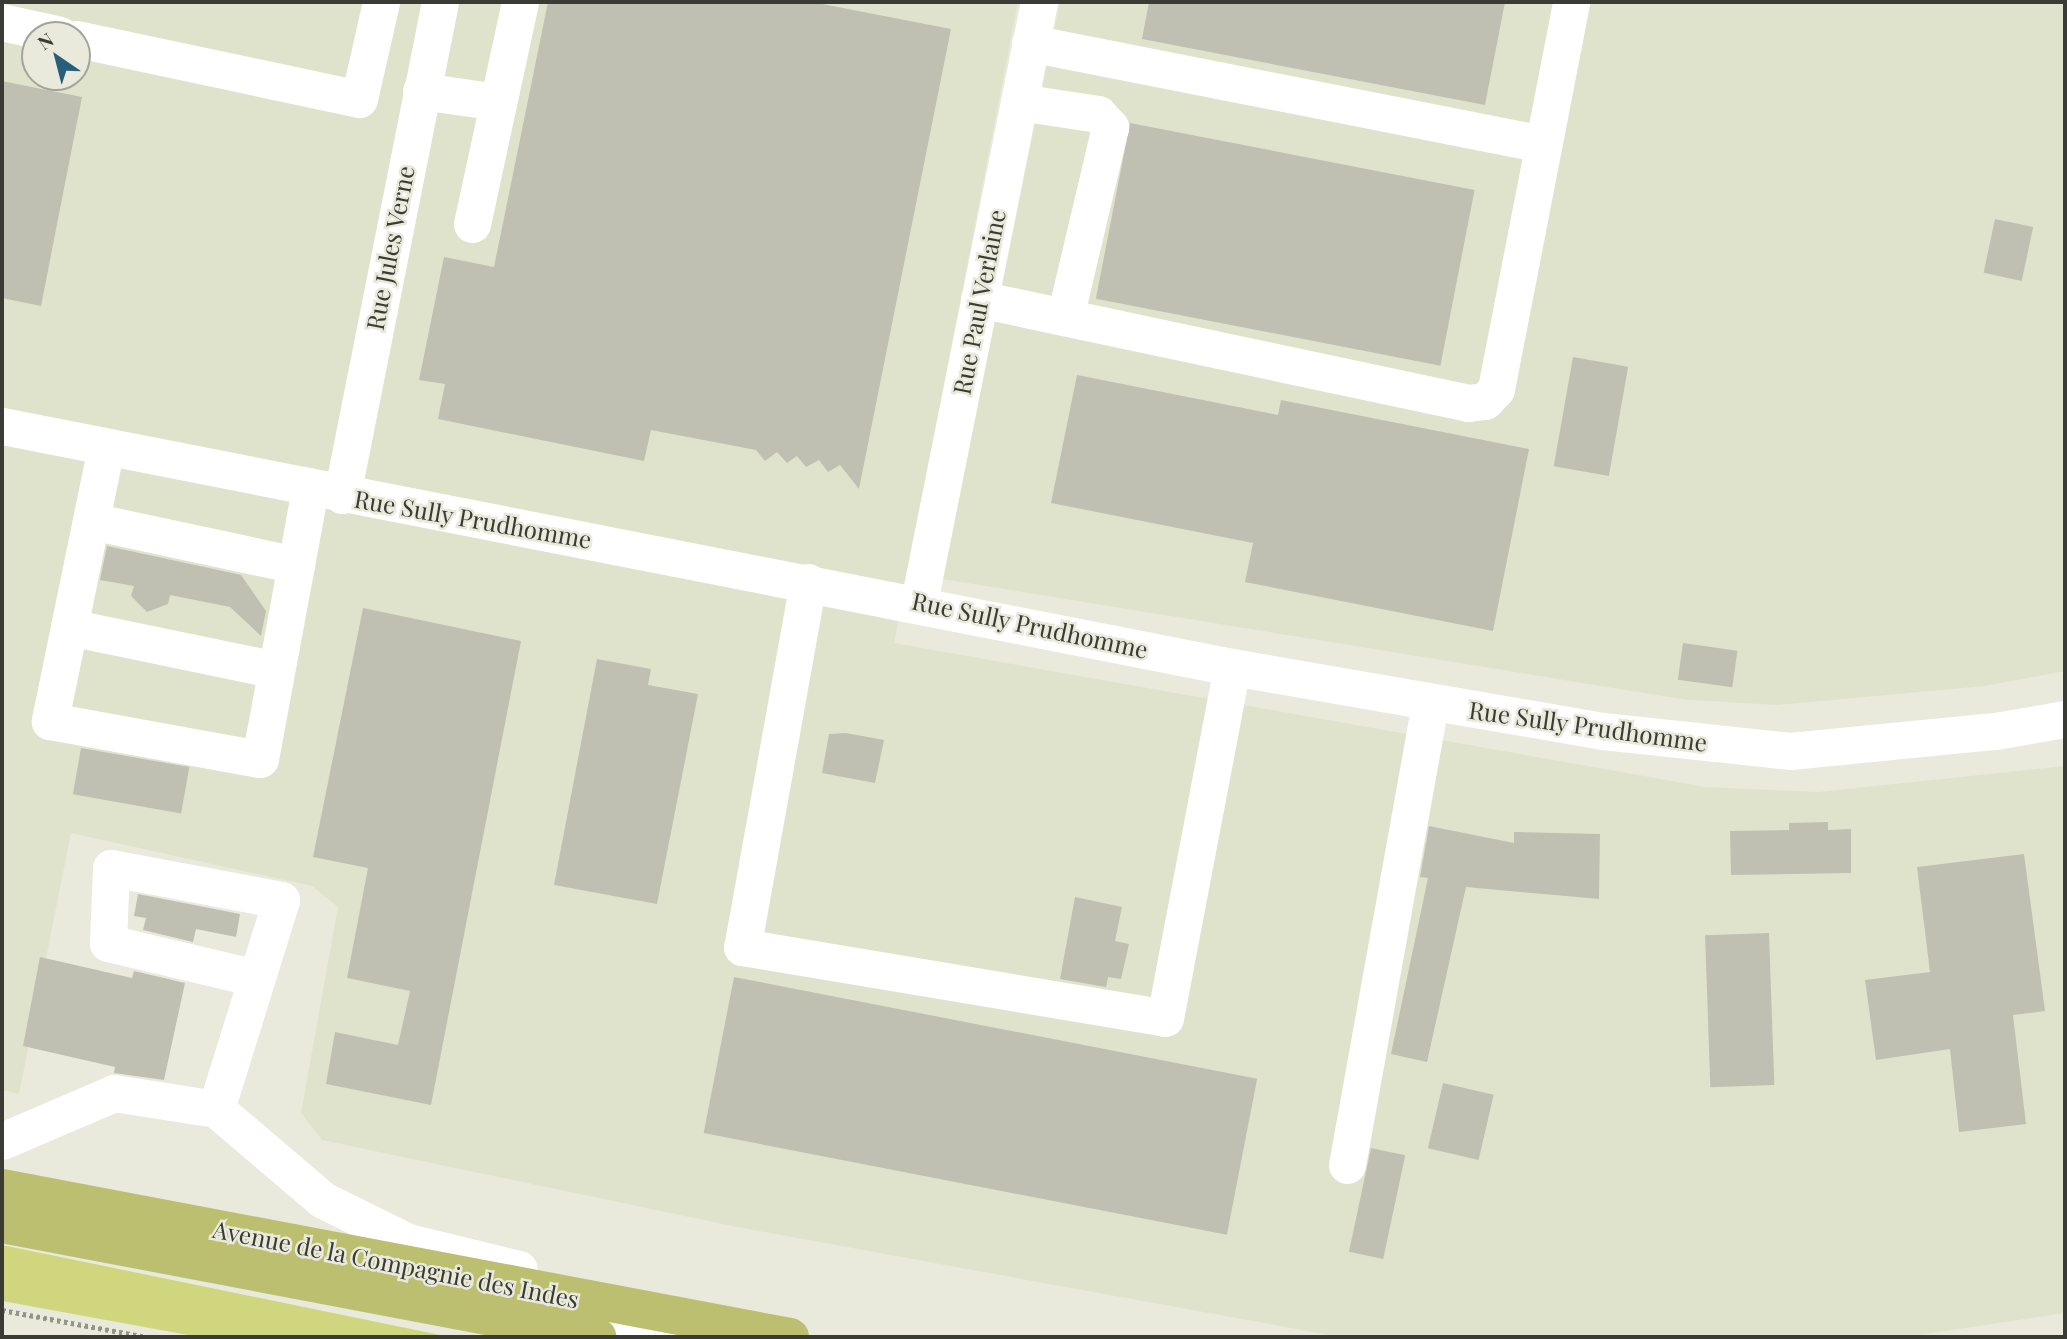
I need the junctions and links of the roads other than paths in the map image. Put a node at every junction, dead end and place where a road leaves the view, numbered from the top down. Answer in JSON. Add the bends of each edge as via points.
{"nodes":[{"id":1,"x":381,"y":2,"type":"edge"},
{"id":2,"x":440,"y":2,"type":"edge"},
{"id":3,"x":520,"y":2,"type":"edge"},
{"id":4,"x":1039,"y":2,"type":"edge"},
{"id":5,"x":1572,"y":2,"type":"edge"},
{"id":6,"x":2,"y":22,"type":"edge"},
{"id":7,"x":21,"y":26,"type":"edge"},
{"id":8,"x":91,"y":41,"type":"edge"},
{"id":9,"x":1030,"y":43,"type":"junction"},
{"id":10,"x":421,"y":91,"type":"junction"},
{"id":11,"x":498,"y":102,"type":"junction"},
{"id":12,"x":1018,"y":102,"type":"junction"},
{"id":13,"x":1543,"y":144,"type":"junction"},
{"id":14,"x":472,"y":224,"type":"dead end"},
{"id":15,"x":979,"y":299,"type":"junction"},
{"id":16,"x":1065,"y":317,"type":"junction"},
{"id":17,"x":2,"y":426,"type":"edge"},
{"id":18,"x":106,"y":447,"type":"junction"},
{"id":19,"x":326,"y":491,"type":"junction"},
{"id":20,"x":91,"y":521,"type":"junction"},
{"id":21,"x":296,"y":565,"type":"junction"},
{"id":22,"x":808,"y":582,"type":"junction"},
{"id":23,"x":919,"y":602,"type":"junction"},
{"id":24,"x":69,"y":628,"type":"junction"},
{"id":25,"x":1232,"y":667,"type":"junction"},
{"id":26,"x":276,"y":670,"type":"junction"},
{"id":27,"x":1430,"y":704,"type":"junction"},
{"id":28,"x":2065,"y":719,"type":"edge"},
{"id":29,"x":256,"y":978,"type":"junction"},
{"id":30,"x":216,"y":1109,"type":"junction"},
{"id":31,"x":2,"y":1141,"type":"edge"},
{"id":32,"x":1347,"y":1165,"type":"dead end"},
{"id":33,"x":2,"y":1188,"type":"edge"},
{"id":34,"x":2,"y":1206,"type":"edge"},
{"id":35,"x":2,"y":1224,"type":"edge"},
{"id":36,"x":597,"y":1337,"type":"edge"},
{"id":37,"x":677,"y":1337,"type":"edge"},
{"id":38,"x":790,"y":1337,"type":"edge"},
{"id":39,"x":806,"y":1337,"type":"edge"}],
"edges":[{"from":1,"to":8,"type":"street","via":[[359,99]]},
{"from":2,"to":10,"type":"street","name":"Rue Jules Verne"},
{"from":3,"to":11,"type":"street"},
{"from":4,"to":9,"type":"street","name":"Rue Paul Verlaine"},
{"from":5,"to":13,"type":"street"},
{"from":6,"to":7,"type":"street"},
{"from":9,"to":12,"type":"street","name":"Rue Paul Verlaine"},
{"from":9,"to":13,"type":"street"},
{"from":10,"to":11,"type":"street"},
{"from":10,"to":19,"type":"street","name":"Rue Jules Verne"},
{"from":11,"to":14,"type":"street"},
{"from":12,"to":15,"type":"street","name":"Rue Paul Verlaine"},
{"from":12,"to":16,"type":"street","via":[[1098,114],[1110,127]]},
{"from":13,"to":16,"type":"street","via":[[1496,389],[1476,404]]},
{"from":15,"to":16,"type":"street"},
{"from":15,"to":23,"type":"street","name":"Rue Paul Verlaine"},
{"from":17,"to":18,"type":"street","name":"Rue Sully Prudhomme"},
{"from":18,"to":19,"type":"street","name":"Rue Sully Prudhomme"},
{"from":18,"to":20,"type":"street"},
{"from":19,"to":21,"type":"street","name":"Rue Jules Verne"},
{"from":19,"to":22,"type":"street","name":"Rue Sully Prudhomme"},
{"from":20,"to":21,"type":"street"},
{"from":20,"to":24,"type":"street"},
{"from":21,"to":26,"type":"street","name":"Rue Jules Verne"},
{"from":22,"to":23,"type":"street","name":"Rue Sully Prudhomme"},
{"from":22,"to":25,"type":"street","via":[[742,947],[1165,1018]]},
{"from":23,"to":25,"type":"street","name":"Rue Sully Prudhomme"},
{"from":24,"to":26,"type":"street"},
{"from":24,"to":26,"type":"street","name":"Rue Jules Verne","via":[[50,721],[260,759]]},
{"from":25,"to":27,"type":"street","name":"Rue Sully Prudhomme"},
{"from":27,"to":28,"type":"street","name":"Rue Sully Prudhomme","via":[[1603,731],[1790,751],[1995,731]]},
{"from":27,"to":32,"type":"street"},
{"from":29,"to":29,"type":"street","via":[[281,900],[111,868],[108,943]]},
{"from":29,"to":30,"type":"street"},
{"from":30,"to":31,"type":"street","via":[[114,1093]]},
{"from":30,"to":39,"type":"street","via":[[323,1200],[408,1242]]},
{"from":33,"to":38,"type":"main road","name":"Avenue de la Compagnie des Indes"},
{"from":34,"to":37,"type":"street","name":"Avenue de la Compagnie des Indes"},
{"from":35,"to":36,"type":"main road","name":"Avenue de la Compagnie des Indes"}]}
